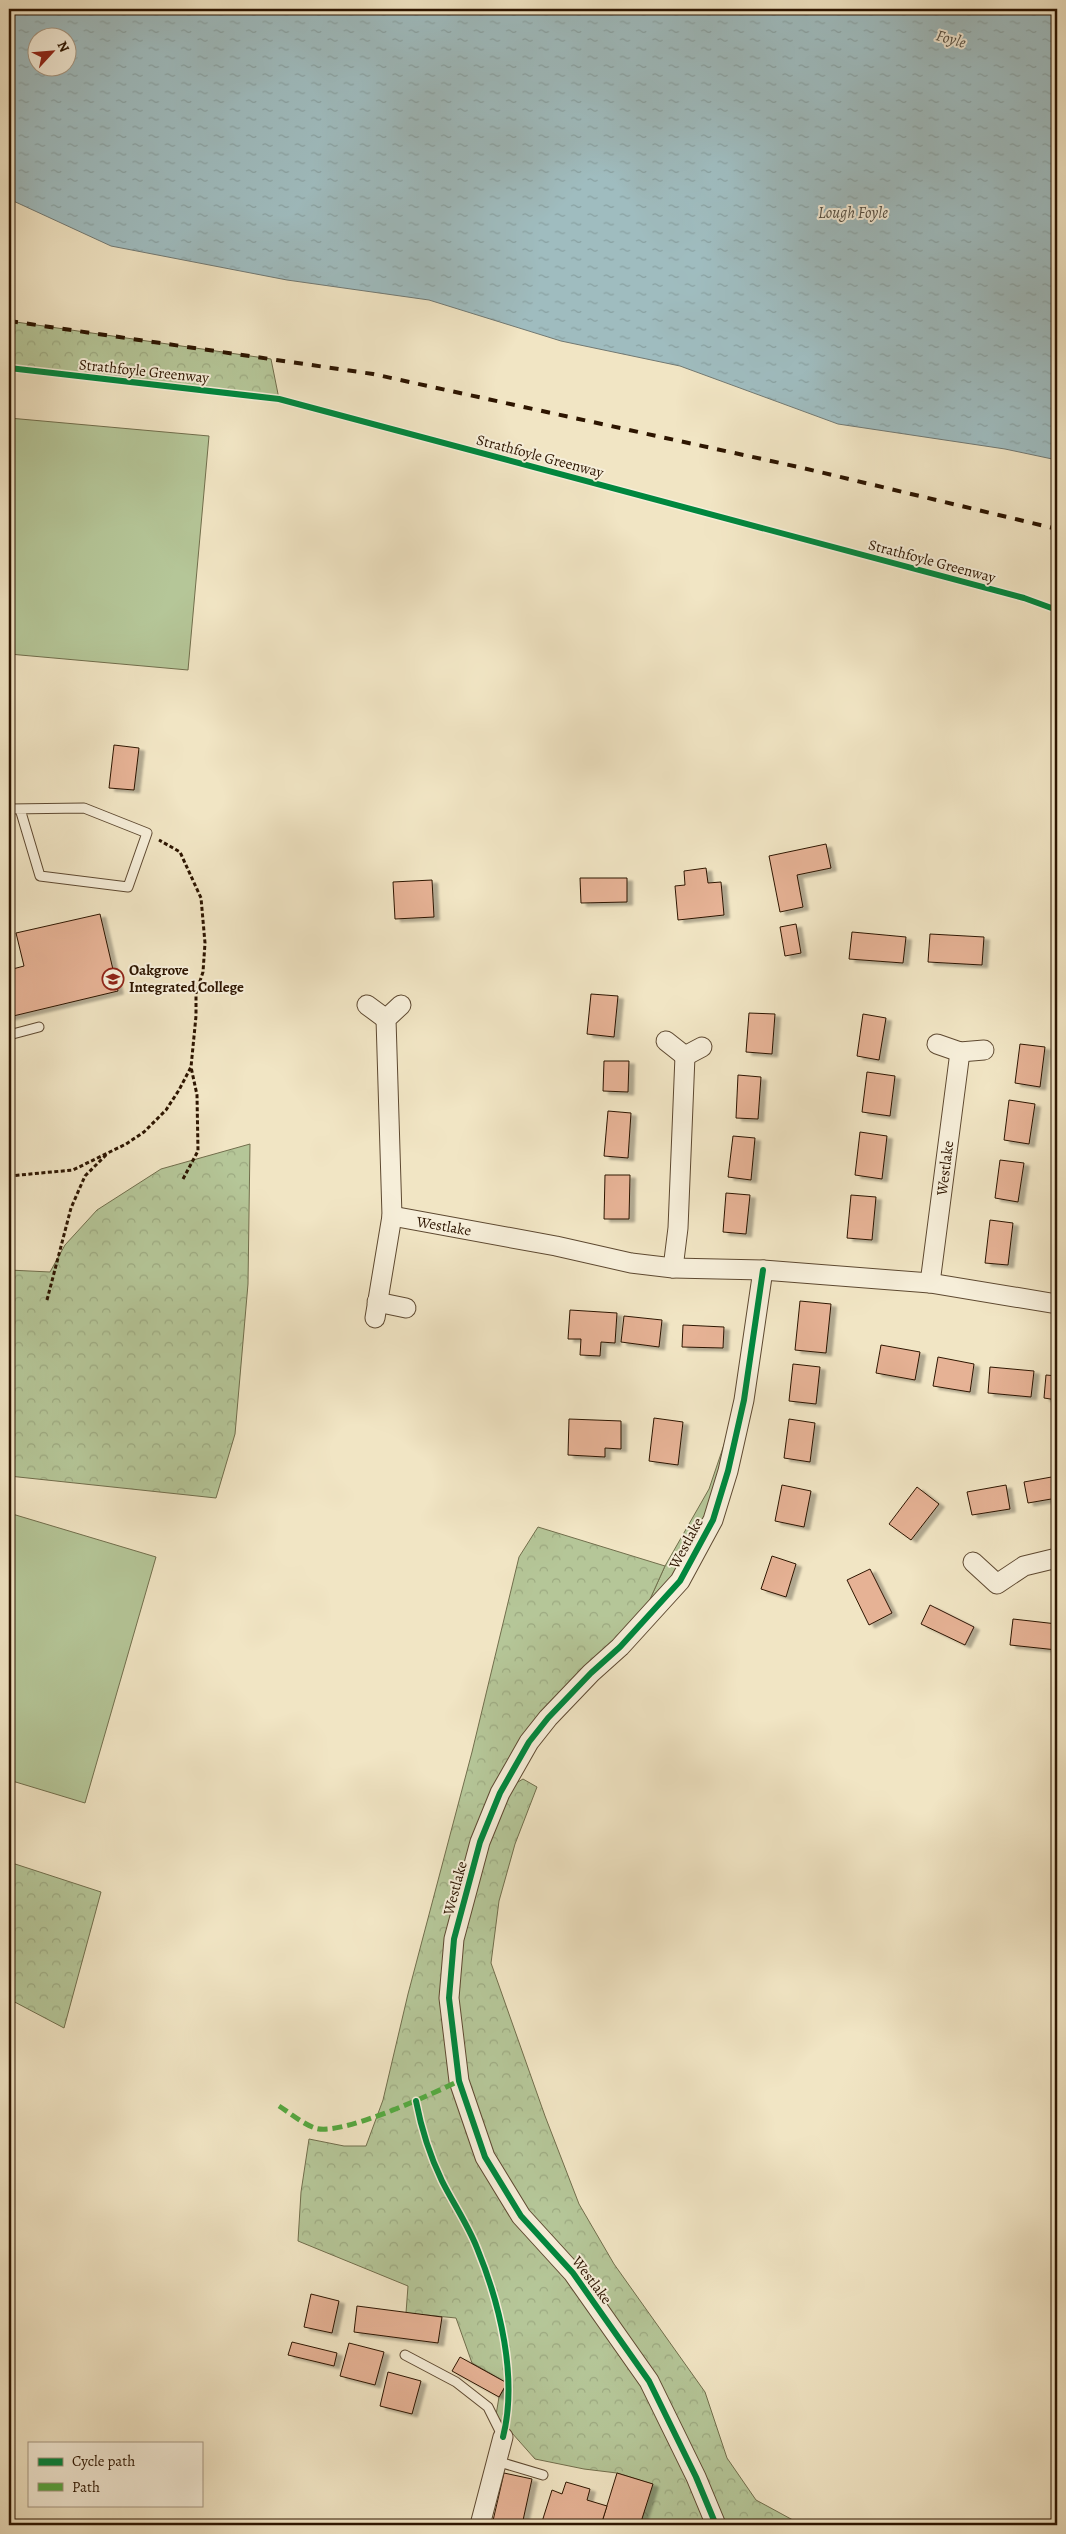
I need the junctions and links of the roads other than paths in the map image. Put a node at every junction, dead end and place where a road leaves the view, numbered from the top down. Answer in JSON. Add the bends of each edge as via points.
{"nodes":[{"id":1,"x":9,"y":809,"type":"edge"},
{"id":2,"x":20,"y":809,"type":"junction"},
{"id":3,"x":367,"y":1005,"type":"dead end"},
{"id":4,"x":401,"y":1005,"type":"dead end"},
{"id":5,"x":386,"y":1019,"type":"junction"},
{"id":6,"x":38,"y":1027,"type":"dead end"},
{"id":7,"x":9,"y":1035,"type":"edge"},
{"id":8,"x":666,"y":1041,"type":"dead end"},
{"id":9,"x":937,"y":1044,"type":"dead end"},
{"id":10,"x":702,"y":1046,"type":"dead end"},
{"id":11,"x":984,"y":1050,"type":"dead end"},
{"id":12,"x":960,"y":1052,"type":"junction"},
{"id":13,"x":685,"y":1056,"type":"junction"},
{"id":14,"x":392,"y":1216,"type":"junction"},
{"id":15,"x":673,"y":1268,"type":"junction"},
{"id":16,"x":763,"y":1270,"type":"junction"},
{"id":17,"x":930,"y":1284,"type":"junction"},
{"id":18,"x":1057,"y":1304,"type":"edge"},
{"id":19,"x":406,"y":1308,"type":"dead end"},
{"id":20,"x":1057,"y":1558,"type":"edge"},
{"id":21,"x":973,"y":1562,"type":"dead end"},
{"id":22,"x":405,"y":2355,"type":"dead end"},
{"id":23,"x":503,"y":2437,"type":"joint"},
{"id":24,"x":496,"y":2460,"type":"junction"},
{"id":25,"x":543,"y":2475,"type":"dead end"},
{"id":26,"x":480,"y":2525,"type":"edge"},
{"id":27,"x":716,"y":2525,"type":"edge"}],
"edges":[{"from":1,"to":2,"type":"lane"},
{"from":2,"to":2,"type":"lane","via":[[40,876],[128,886],[147,833],[84,808]]},
{"from":3,"to":5,"type":"street"},
{"from":4,"to":5,"type":"street"},
{"from":5,"to":14,"type":"street"},
{"from":6,"to":7,"type":"lane"},
{"from":8,"to":13,"type":"street"},
{"from":9,"to":12,"type":"street"},
{"from":10,"to":13,"type":"street"},
{"from":11,"to":12,"type":"street"},
{"from":12,"to":17,"type":"street","name":"Westlake"},
{"from":13,"to":15,"type":"street","via":[[678,1228]]},
{"from":14,"to":15,"type":"street","name":"Westlake","via":[[630,1263]]},
{"from":14,"to":19,"type":"street","via":[[376,1310]]},
{"from":15,"to":16,"type":"street","name":"Westlake"},
{"from":16,"to":17,"type":"street","name":"Westlake"},
{"from":16,"to":27,"type":"street","name":"Westlake","via":[[744,1400],[713,1520],[680,1581],[620,1647],[548,1718],[500,1793],[480,1842],[454,1939],[449,1998],[459,2081],[485,2157],[521,2216],[573,2272],[649,2382]]},
{"from":17,"to":18,"type":"street","name":"Westlake"},
{"from":20,"to":21,"type":"street","via":[[1024,1566],[997,1584]]},
{"from":22,"to":23,"type":"lane","via":[[456,2382],[488,2407]]},
{"from":23,"to":24,"type":"street"},
{"from":24,"to":25,"type":"lane"},
{"from":24,"to":26,"type":"street"}]}
